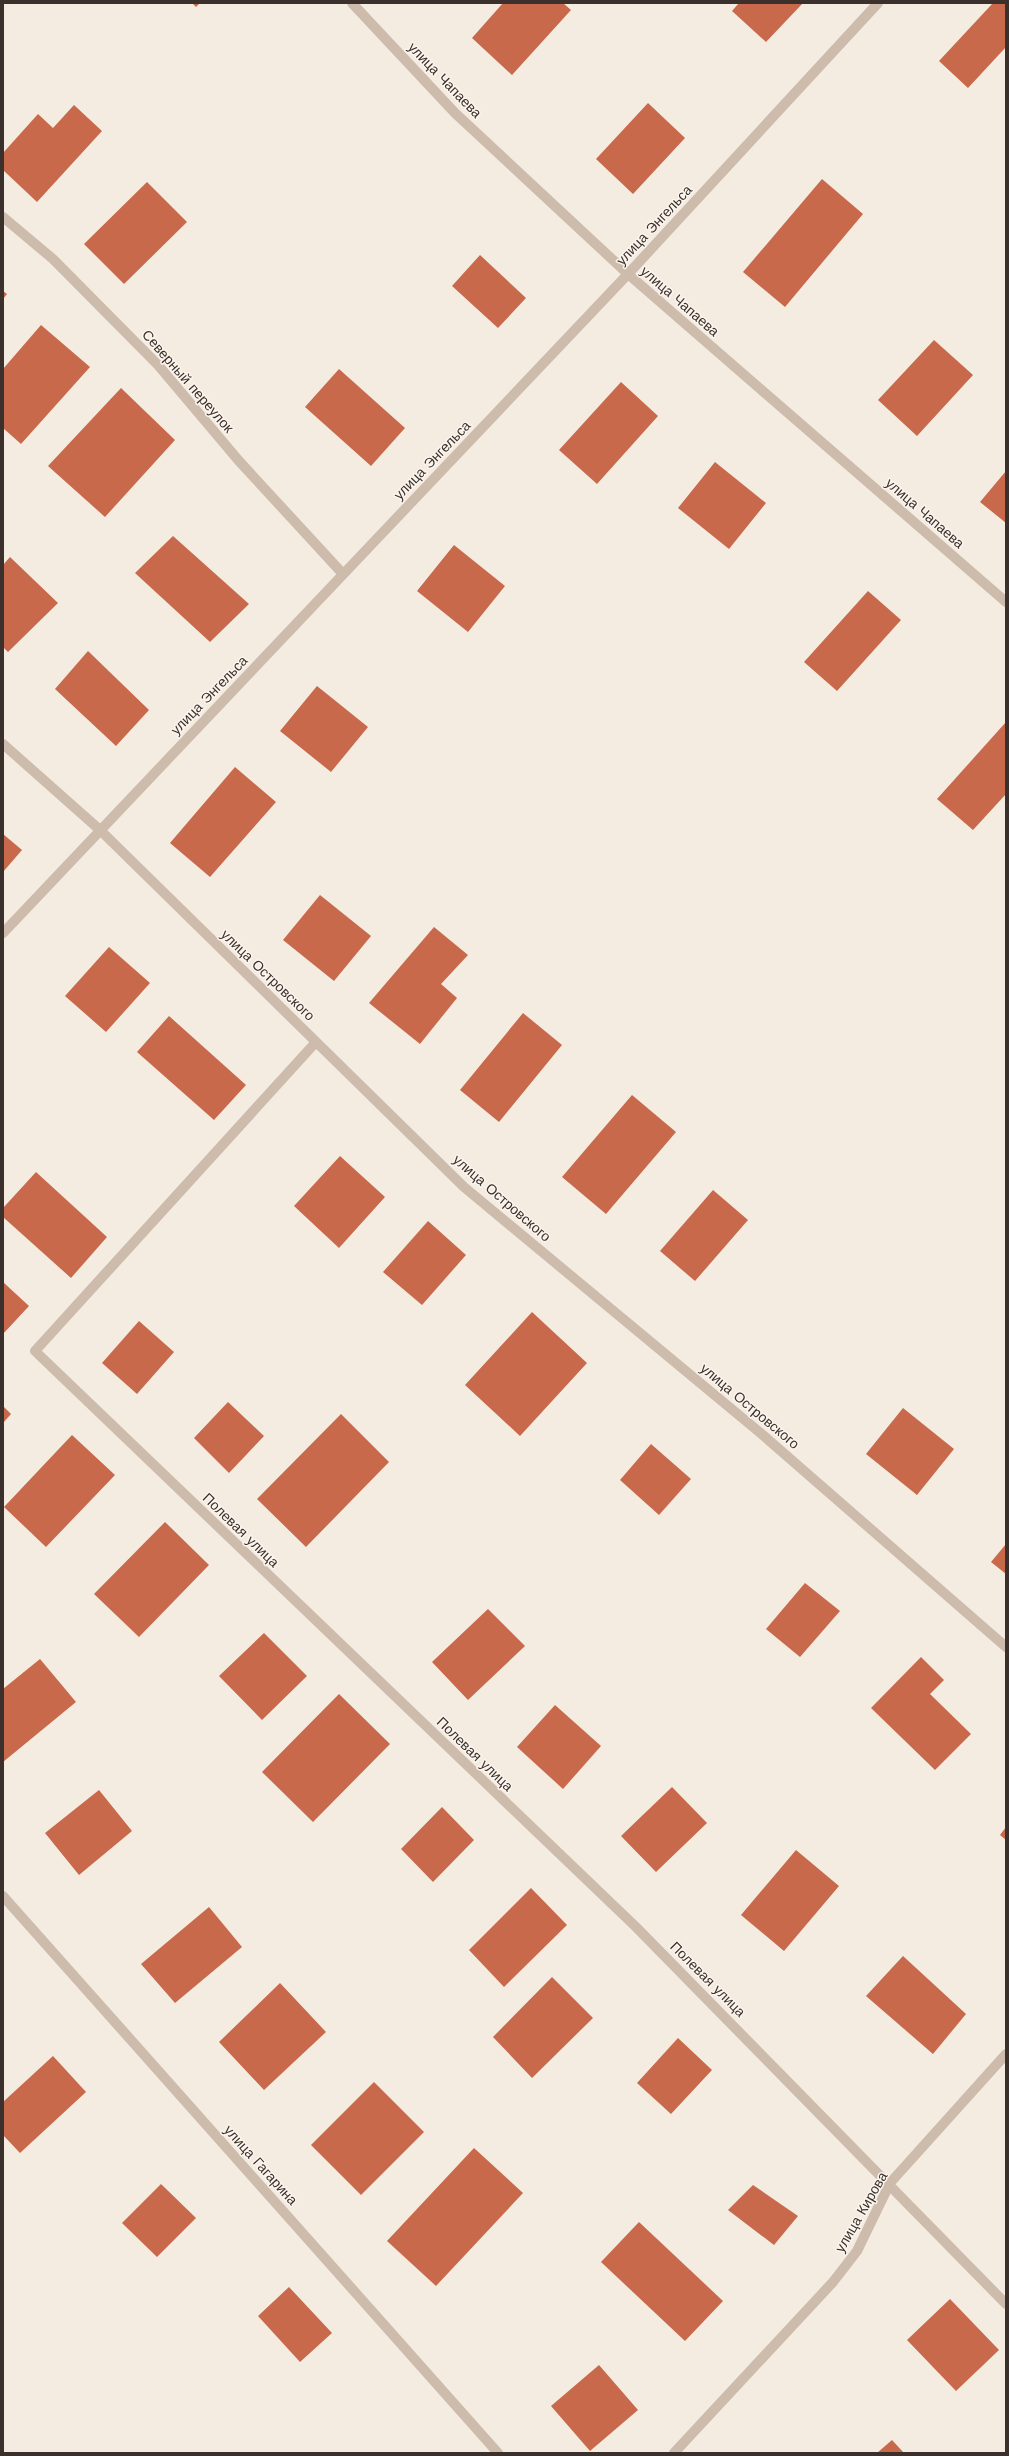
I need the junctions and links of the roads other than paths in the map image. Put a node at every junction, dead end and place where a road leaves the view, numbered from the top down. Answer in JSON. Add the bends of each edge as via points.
{"nodes":[{"id":1,"x":352,"y":3,"type":"edge"},
{"id":2,"x":878,"y":3,"type":"edge"},
{"id":3,"x":3,"y":217,"type":"edge"},
{"id":4,"x":628,"y":274,"type":"junction"},
{"id":5,"x":343,"y":574,"type":"junction"},
{"id":6,"x":1006,"y":602,"type":"edge"},
{"id":7,"x":3,"y":744,"type":"edge"},
{"id":8,"x":100,"y":830,"type":"junction"},
{"id":9,"x":3,"y":933,"type":"edge"},
{"id":10,"x":316,"y":1042,"type":"junction"},
{"id":11,"x":1006,"y":1647,"type":"edge"},
{"id":12,"x":3,"y":1896,"type":"edge"},
{"id":13,"x":1006,"y":2054,"type":"edge"},
{"id":14,"x":890,"y":2183,"type":"junction"},
{"id":15,"x":1006,"y":2304,"type":"edge"},
{"id":16,"x":498,"y":2453,"type":"edge"},
{"id":17,"x":674,"y":2453,"type":"edge"}],
"edges":[{"from":1,"to":4,"type":"street","name":"улица Чапаева","via":[[455,113]]},
{"from":2,"to":4,"type":"street","name":"улица Энгельса"},
{"from":3,"to":5,"type":"street","name":"Северный переулок","via":[[53,259],[158,365],[239,461]]},
{"from":4,"to":5,"type":"street","name":"улица Энгельса"},
{"from":4,"to":6,"type":"street","name":"улица Чапаева"},
{"from":5,"to":8,"type":"street","name":"улица Энгельса"},
{"from":7,"to":8,"type":"street","name":"улица Островского"},
{"from":8,"to":9,"type":"street","name":"улица Энгельса"},
{"from":8,"to":10,"type":"street","name":"улица Островского"},
{"from":10,"to":11,"type":"street","name":"улица Островского","via":[[464,1187],[764,1436]]},
{"from":10,"to":14,"type":"street","name":"Полевая улица","via":[[35,1351],[636,1927]]},
{"from":12,"to":16,"type":"street","name":"улица Гагарина"},
{"from":13,"to":14,"type":"street","name":"улица Кирова"},
{"from":14,"to":15,"type":"street","name":"Полевая улица"},
{"from":14,"to":17,"type":"street","name":"улица Кирова","via":[[857,2251],[833,2282]]}]}
